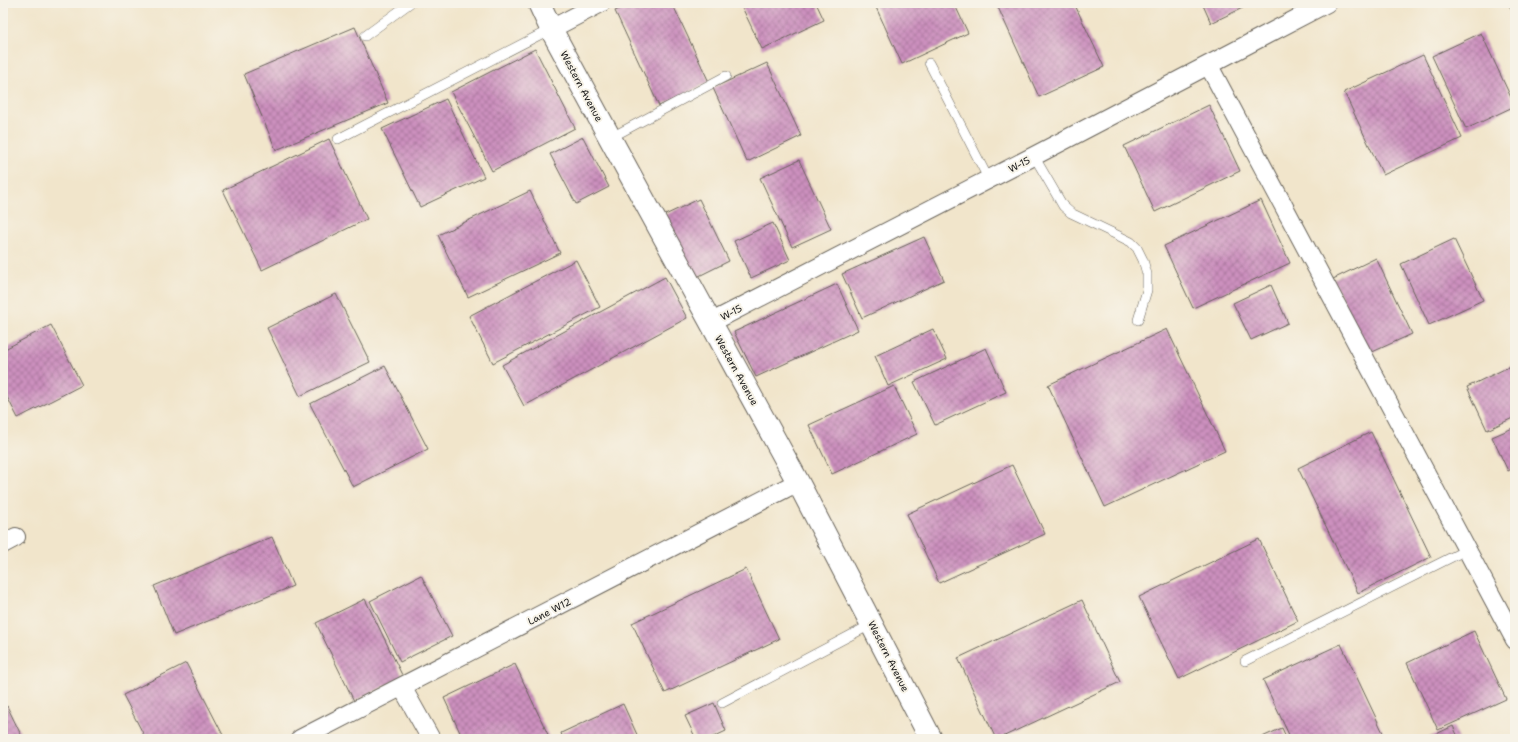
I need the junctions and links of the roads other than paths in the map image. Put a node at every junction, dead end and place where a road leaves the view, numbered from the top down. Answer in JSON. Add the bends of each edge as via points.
{"nodes":[{"id":1,"x":410,"y":3,"type":"edge"},
{"id":2,"x":539,"y":3,"type":"edge"},
{"id":3,"x":602,"y":3,"type":"edge"},
{"id":4,"x":1327,"y":3,"type":"edge"},
{"id":5,"x":551,"y":29,"type":"junction"},
{"id":6,"x":365,"y":36,"type":"dead end"},
{"id":7,"x":929,"y":63,"type":"dead end"},
{"id":8,"x":1209,"y":66,"type":"junction"},
{"id":9,"x":726,"y":76,"type":"dead end"},
{"id":10,"x":610,"y":138,"type":"junction"},
{"id":11,"x":338,"y":139,"type":"dead end"},
{"id":12,"x":1034,"y":156,"type":"junction"},
{"id":13,"x":989,"y":180,"type":"junction"},
{"id":14,"x":1138,"y":320,"type":"dead end"},
{"id":15,"x":710,"y":323,"type":"junction"},
{"id":16,"x":798,"y":482,"type":"junction"},
{"id":17,"x":1466,"y":550,"type":"junction"},
{"id":18,"x":872,"y":624,"type":"junction"},
{"id":19,"x":1515,"y":640,"type":"edge"},
{"id":20,"x":1245,"y":661,"type":"dead end"},
{"id":21,"x":402,"y":687,"type":"junction"},
{"id":22,"x":722,"y":703,"type":"dead end"},
{"id":23,"x":300,"y":739,"type":"edge"},
{"id":24,"x":431,"y":739,"type":"edge"},
{"id":25,"x":931,"y":739,"type":"edge"}],
"edges":[{"from":1,"to":6,"type":"lane"},
{"from":2,"to":5,"type":"street","name":"Western Avenue"},
{"from":3,"to":5,"type":"street"},
{"from":4,"to":8,"type":"street","name":"W-15"},
{"from":5,"to":10,"type":"street","name":"Western Avenue"},
{"from":5,"to":11,"type":"lane"},
{"from":7,"to":13,"type":"lane"},
{"from":8,"to":12,"type":"street","name":"W-15"},
{"from":8,"to":17,"type":"street"},
{"from":9,"to":10,"type":"lane"},
{"from":10,"to":15,"type":"street","name":"Western Avenue"},
{"from":12,"to":13,"type":"street","name":"W-15"},
{"from":12,"to":14,"type":"lane","via":[[1063,206],[1071,213],[1117,235],[1137,248],[1147,274],[1147,290]]},
{"from":13,"to":15,"type":"street","name":"W-15"},
{"from":15,"to":16,"type":"street","name":"Western Avenue"},
{"from":16,"to":18,"type":"street","name":"Western Avenue"},
{"from":16,"to":21,"type":"street","name":"Lane W12"},
{"from":17,"to":19,"type":"street"},
{"from":17,"to":20,"type":"lane"},
{"from":18,"to":22,"type":"lane"},
{"from":18,"to":25,"type":"street","name":"Western Avenue"},
{"from":21,"to":23,"type":"street","name":"Lane W12"},
{"from":21,"to":24,"type":"street"}]}
